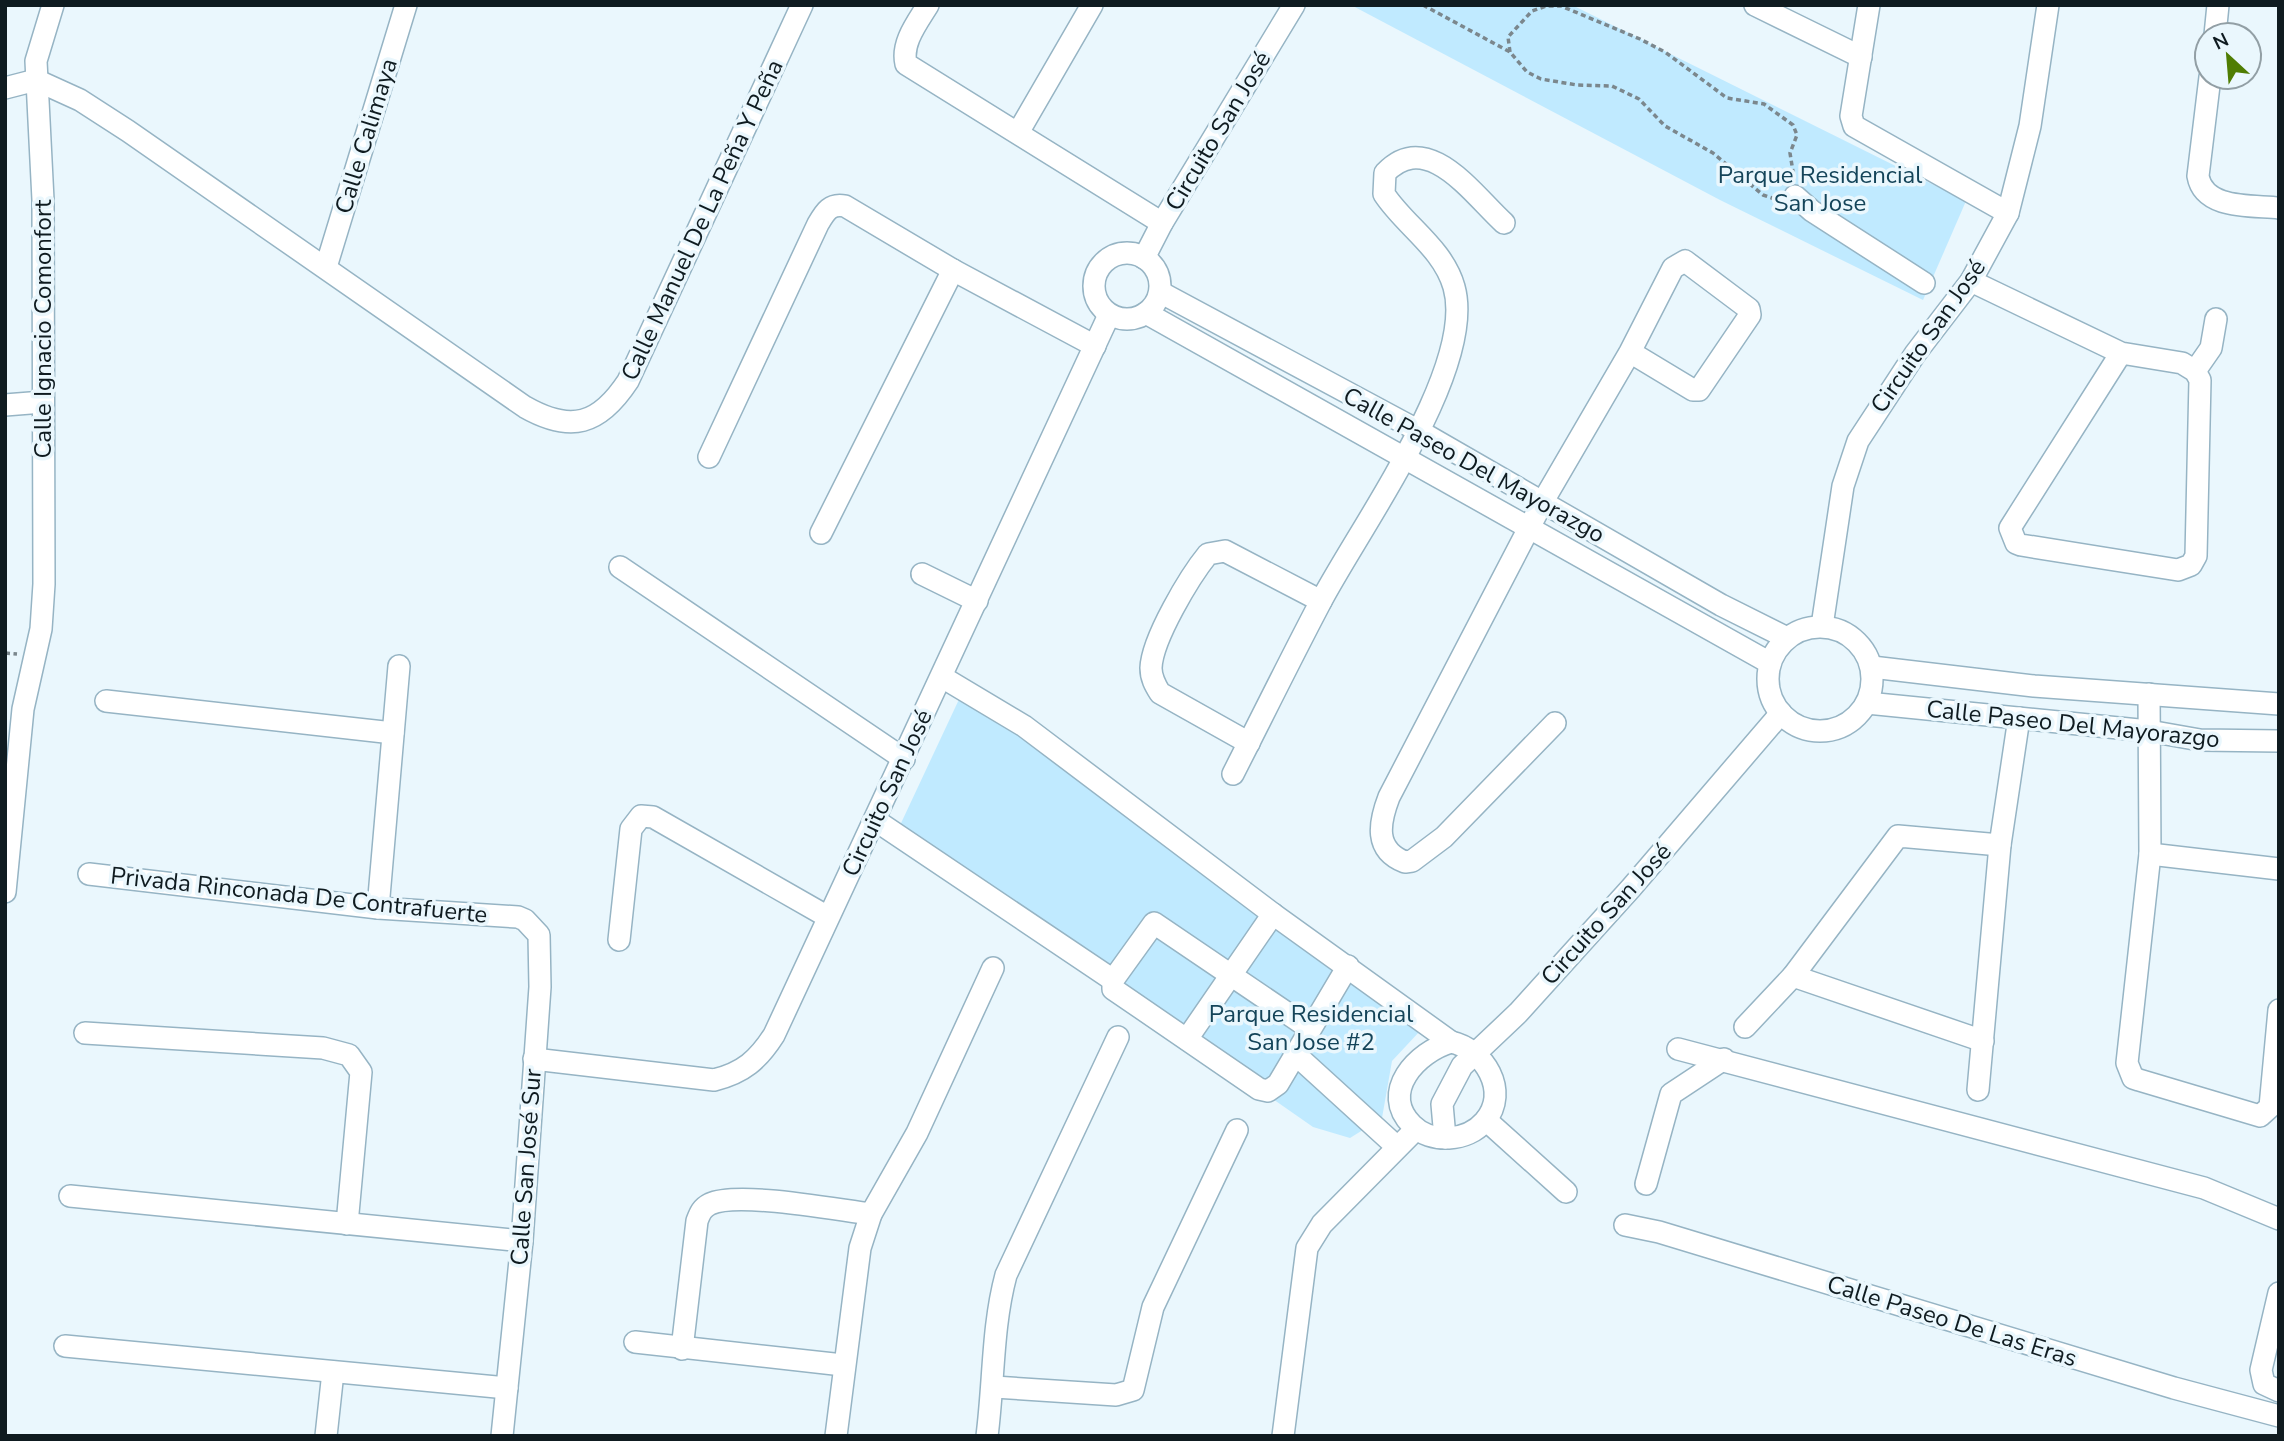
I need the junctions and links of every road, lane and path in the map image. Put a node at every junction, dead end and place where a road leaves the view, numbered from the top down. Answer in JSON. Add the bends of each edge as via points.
{"nodes":[{"id":1,"x":53,"y":5,"type":"edge"},
{"id":2,"x":406,"y":5,"type":"edge"},
{"id":3,"x":802,"y":5,"type":"edge"},
{"id":4,"x":928,"y":5,"type":"edge"},
{"id":5,"x":1092,"y":5,"type":"edge"},
{"id":6,"x":1294,"y":5,"type":"edge"},
{"id":7,"x":1423,"y":5,"type":"edge"},
{"id":8,"x":1755,"y":5,"type":"edge"},
{"id":9,"x":1869,"y":5,"type":"edge"},
{"id":10,"x":2048,"y":5,"type":"edge"},
{"id":11,"x":1510,"y":52,"type":"junction"},
{"id":12,"x":1861,"y":57,"type":"junction"},
{"id":13,"x":36,"y":80,"type":"junction"},
{"id":14,"x":5,"y":88,"type":"edge"},
{"id":15,"x":2208,"y":91,"type":"edge"},
{"id":16,"x":1019,"y":131,"type":"junction"},
{"id":17,"x":1795,"y":196,"type":"junction"},
{"id":18,"x":2279,"y":208,"type":"edge"},
{"id":19,"x":2008,"y":213,"type":"junction"},
{"id":20,"x":1162,"y":223,"type":"junction"},
{"id":21,"x":1504,"y":223,"type":"dead end"},
{"id":22,"x":1144,"y":258,"type":"junction"},
{"id":23,"x":326,"y":267,"type":"junction"},
{"id":24,"x":953,"y":270,"type":"junction"},
{"id":25,"x":1971,"y":281,"type":"junction"},
{"id":26,"x":1924,"y":283,"type":"dead end"},
{"id":27,"x":1160,"y":292,"type":"junction"},
{"id":28,"x":1146,"y":313,"type":"junction"},
{"id":29,"x":1109,"y":316,"type":"junction"},
{"id":30,"x":2216,"y":319,"type":"dead end"},
{"id":31,"x":1095,"y":346,"type":"junction"},
{"id":32,"x":1630,"y":352,"type":"junction"},
{"id":33,"x":2121,"y":353,"type":"junction"},
{"id":34,"x":2195,"y":372,"type":"junction"},
{"id":35,"x":43,"y":402,"type":"junction"},
{"id":36,"x":5,"y":405,"type":"edge"},
{"id":37,"x":1412,"y":444,"type":"junction"},
{"id":38,"x":709,"y":457,"type":"dead end"},
{"id":39,"x":1536,"y":515,"type":"junction"},
{"id":40,"x":821,"y":533,"type":"dead end"},
{"id":41,"x":620,"y":567,"type":"dead end"},
{"id":42,"x":922,"y":574,"type":"dead end"},
{"id":43,"x":976,"y":601,"type":"junction"},
{"id":44,"x":1321,"y":601,"type":"junction"},
{"id":45,"x":1822,"y":626,"type":"junction"},
{"id":46,"x":1787,"y":638,"type":"junction"},
{"id":47,"x":1770,"y":663,"type":"junction"},
{"id":48,"x":400,"y":666,"type":"dead end"},
{"id":49,"x":1872,"y":667,"type":"junction"},
{"id":50,"x":942,"y":677,"type":"junction"},
{"id":51,"x":2149,"y":694,"type":"junction"},
{"id":52,"x":106,"y":701,"type":"dead end"},
{"id":53,"x":1867,"y":703,"type":"junction"},
{"id":54,"x":2279,"y":704,"type":"edge"},
{"id":55,"x":1781,"y":713,"type":"junction"},
{"id":56,"x":2019,"y":718,"type":"junction"},
{"id":57,"x":1555,"y":723,"type":"dead end"},
{"id":58,"x":2149,"y":731,"type":"junction"},
{"id":59,"x":393,"y":733,"type":"junction"},
{"id":60,"x":2279,"y":741,"type":"edge"},
{"id":61,"x":1249,"y":743,"type":"junction"},
{"id":62,"x":904,"y":759,"type":"junction"},
{"id":63,"x":1233,"y":774,"type":"dead end"},
{"id":64,"x":875,"y":820,"type":"junction"},
{"id":65,"x":2000,"y":845,"type":"junction"},
{"id":66,"x":2150,"y":854,"type":"junction"},
{"id":67,"x":2279,"y":869,"type":"edge"},
{"id":68,"x":89,"y":874,"type":"dead end"},
{"id":69,"x":5,"y":892,"type":"edge"},
{"id":70,"x":378,"y":908,"type":"junction"},
{"id":71,"x":1273,"y":914,"type":"junction"},
{"id":72,"x":510,"y":917,"type":"joint"},
{"id":73,"x":828,"y":917,"type":"junction"},
{"id":74,"x":619,"y":940,"type":"dead end"},
{"id":75,"x":1348,"y":966,"type":"junction"},
{"id":76,"x":993,"y":968,"type":"dead end"},
{"id":77,"x":1231,"y":975,"type":"junction"},
{"id":78,"x":1793,"y":976,"type":"junction"},
{"id":79,"x":1112,"y":980,"type":"junction"},
{"id":80,"x":2279,"y":1010,"type":"edge"},
{"id":81,"x":1745,"y":1027,"type":"dead end"},
{"id":82,"x":1309,"y":1028,"type":"junction"},
{"id":83,"x":85,"y":1033,"type":"dead end"},
{"id":84,"x":1118,"y":1037,"type":"dead end"},
{"id":85,"x":1187,"y":1039,"type":"junction"},
{"id":86,"x":1983,"y":1041,"type":"junction"},
{"id":87,"x":1451,"y":1042,"type":"junction"},
{"id":88,"x":1678,"y":1049,"type":"dead end"},
{"id":89,"x":1475,"y":1051,"type":"junction"},
{"id":90,"x":1295,"y":1054,"type":"junction"},
{"id":91,"x":534,"y":1059,"type":"junction"},
{"id":92,"x":1724,"y":1059,"type":"junction"},
{"id":93,"x":1978,"y":1090,"type":"dead end"},
{"id":94,"x":1486,"y":1120,"type":"junction"},
{"id":95,"x":1416,"y":1129,"type":"junction"},
{"id":96,"x":1237,"y":1130,"type":"dead end"},
{"id":97,"x":1444,"y":1138,"type":"junction"},
{"id":98,"x":1396,"y":1146,"type":"junction"},
{"id":99,"x":1646,"y":1184,"type":"dead end"},
{"id":100,"x":1566,"y":1192,"type":"dead end"},
{"id":101,"x":70,"y":1196,"type":"dead end"},
{"id":102,"x":872,"y":1214,"type":"junction"},
{"id":103,"x":2279,"y":1219,"type":"edge"},
{"id":104,"x":347,"y":1224,"type":"junction"},
{"id":105,"x":1625,"y":1225,"type":"dead end"},
{"id":106,"x":522,"y":1241,"type":"junction"},
{"id":107,"x":2279,"y":1293,"type":"edge"},
{"id":108,"x":635,"y":1342,"type":"dead end"},
{"id":109,"x":65,"y":1346,"type":"dead end"},
{"id":110,"x":682,"y":1349,"type":"junction"},
{"id":111,"x":843,"y":1365,"type":"junction"},
{"id":112,"x":333,"y":1372,"type":"junction"},
{"id":113,"x":994,"y":1387,"type":"junction"},
{"id":114,"x":507,"y":1388,"type":"junction"},
{"id":115,"x":2279,"y":1391,"type":"edge"},
{"id":116,"x":2279,"y":1416,"type":"edge"},
{"id":117,"x":326,"y":1436,"type":"edge"},
{"id":118,"x":502,"y":1436,"type":"edge"},
{"id":119,"x":836,"y":1436,"type":"edge"},
{"id":120,"x":987,"y":1436,"type":"edge"},
{"id":121,"x":1283,"y":1436,"type":"edge"}],
"edges":[{"from":1,"to":13,"type":"street","name":"Calle Ignacio Comonfort","via":[[36,61]]},
{"from":2,"to":23,"type":"street","name":"Calle Calimaya"},
{"from":3,"to":23,"type":"street","name":"Calle Manuel De La Peña Y Peña","via":[[645,347],[613,404],[589,419],[545,419]]},
{"from":4,"to":16,"type":"street","via":[[910,35],[904,52],[906,64]]},
{"from":5,"to":16,"type":"street"},
{"from":6,"to":20,"type":"street","name":"Circuito San José"},
{"from":7,"to":11,"type":"path"},
{"from":8,"to":12,"type":"street"},
{"from":9,"to":12,"type":"street"},
{"from":10,"to":19,"type":"street","name":"Circuito San José","via":[[2030,126]]},
{"from":11,"to":17,"type":"path","via":[[1527,72],[1541,79],[1623,90],[1639,99],[1665,126],[1713,153],[1763,195],[1778,200]]},
{"from":11,"to":17,"type":"path","via":[[1508,37],[1532,11],[1546,6],[1589,16],[1649,43],[1727,99],[1764,104],[1793,125],[1797,135],[1790,153]]},
{"from":12,"to":19,"type":"street","via":[[1851,116],[1858,130]]},
{"from":13,"to":14,"type":"street"},
{"from":13,"to":23,"type":"street","name":"Calle Manuel De La Peña Y Peña","via":[[80,100]]},
{"from":13,"to":35,"type":"street","name":"Calle Ignacio Comonfort","via":[[43,200]]},
{"from":15,"to":18,"type":"street","via":[[2200,186],[2211,198],[2224,202]]},
{"from":16,"to":20,"type":"street"},
{"from":17,"to":26,"type":"street"},
{"from":19,"to":25,"type":"street","name":"Circuito San José"},
{"from":20,"to":22,"type":"street","name":"Circuito San José"},
{"from":21,"to":37,"type":"street","via":[[1445,166],[1428,158],[1404,158],[1385,173],[1384,194],[1442,263],[1453,285],[1458,312],[1448,359]]},
{"from":22,"to":27,"type":"street","via":[[1157,272]]},
{"from":22,"to":29,"type":"street","via":[[1120,254],[1100,268],[1095,292]]},
{"from":24,"to":31,"type":"street"},
{"from":24,"to":38,"type":"street","via":[[837,204],[824,214]]},
{"from":24,"to":40,"type":"street"},
{"from":25,"to":33,"type":"street"},
{"from":25,"to":45,"type":"street","name":"Circuito San José","via":[[1915,354],[1858,441],[1843,486]]},
{"from":27,"to":28,"type":"street"},
{"from":27,"to":37,"type":"street","name":"Calle Paseo Del Mayorazgo"},
{"from":28,"to":29,"type":"street","via":[[1127,319]]},
{"from":28,"to":37,"type":"street","name":"Calle Paseo Del Mayorazgo"},
{"from":29,"to":31,"type":"street","name":"Circuito San José"},
{"from":30,"to":34,"type":"street","via":[[2211,348]]},
{"from":31,"to":43,"type":"street","name":"Circuito San José"},
{"from":32,"to":32,"type":"street","via":[[1699,390],[1749,309],[1685,261],[1679,262]]},
{"from":32,"to":39,"type":"street"},
{"from":33,"to":34,"type":"street","via":[[2182,363]]},
{"from":33,"to":34,"type":"street","via":[[2010,528],[2015,543],[2178,570],[2191,565],[2196,556],[2200,380]]},
{"from":35,"to":36,"type":"street"},
{"from":35,"to":69,"type":"street","name":"Calle Ignacio Comonfort","via":[[44,584],[36,656],[23,709]]},
{"from":37,"to":39,"type":"street","name":"Calle Paseo Del Mayorazgo"},
{"from":37,"to":44,"type":"street"},
{"from":39,"to":46,"type":"street","name":"Calle Paseo Del Mayorazgo"},
{"from":39,"to":47,"type":"street","name":"Calle Paseo Del Mayorazgo"},
{"from":39,"to":57,"type":"street","via":[[1389,797],[1381,817],[1388,853],[1405,862],[1424,853]]},
{"from":41,"to":62,"type":"street"},
{"from":42,"to":43,"type":"street"},
{"from":43,"to":50,"type":"street","name":"Circuito San José"},
{"from":44,"to":61,"type":"street"},
{"from":44,"to":61,"type":"street","via":[[1226,551],[1208,554],[1186,584],[1152,657],[1153,680],[1160,693]]},
{"from":45,"to":46,"type":"street"},
{"from":45,"to":49,"type":"street","via":[[1854,638]]},
{"from":46,"to":47,"type":"street"},
{"from":47,"to":55,"type":"street","via":[[1768,684]]},
{"from":48,"to":59,"type":"street"},
{"from":49,"to":51,"type":"street","name":"Calle Paseo Del Mayorazgo"},
{"from":49,"to":53,"type":"street"},
{"from":50,"to":62,"type":"street","name":"Circuito San José"},
{"from":50,"to":71,"type":"street","via":[[1024,726]]},
{"from":51,"to":54,"type":"street","name":"Calle Paseo Del Mayorazgo"},
{"from":51,"to":58,"type":"street"},
{"from":52,"to":59,"type":"street"},
{"from":53,"to":55,"type":"street","via":[[1857,717],[1826,731],[1794,724]]},
{"from":53,"to":56,"type":"street","name":"Calle Paseo Del Mayorazgo"},
{"from":55,"to":89,"type":"street","name":"Circuito San José","via":[[1518,1013]]},
{"from":56,"to":58,"type":"street","name":"Calle Paseo Del Mayorazgo"},
{"from":56,"to":65,"type":"street"},
{"from":58,"to":60,"type":"street","name":"Calle Paseo Del Mayorazgo","via":[[2200,740]]},
{"from":58,"to":66,"type":"street"},
{"from":59,"to":70,"type":"street"},
{"from":61,"to":63,"type":"street"},
{"from":62,"to":64,"type":"street","name":"Circuito San José"},
{"from":64,"to":73,"type":"street","name":"Circuito San José"},
{"from":64,"to":79,"type":"street"},
{"from":65,"to":78,"type":"street","via":[[1898,836]]},
{"from":65,"to":86,"type":"street"},
{"from":66,"to":67,"type":"street"},
{"from":66,"to":80,"type":"street","via":[[2127,1063],[2133,1078],[2265,1115],[2270,1107]]},
{"from":68,"to":70,"type":"street","name":"Privada Rinconada De Contrafuerte"},
{"from":70,"to":72,"type":"street","name":"Privada Rinconada De Contrafuerte"},
{"from":71,"to":75,"type":"street"},
{"from":71,"to":77,"type":"street"},
{"from":72,"to":91,"type":"street","name":"Calle San José Sur","via":[[525,920],[542,944]]},
{"from":73,"to":74,"type":"street","via":[[653,817],[642,816],[631,829]]},
{"from":73,"to":91,"type":"street","name":"Circuito San José","via":[[774,1035],[761,1055],[732,1076],[696,1080]]},
{"from":75,"to":82,"type":"street"},
{"from":75,"to":87,"type":"street"},
{"from":76,"to":102,"type":"street","via":[[917,1133]]},
{"from":77,"to":79,"type":"street","via":[[1154,923]]},
{"from":77,"to":82,"type":"street"},
{"from":77,"to":85,"type":"street"},
{"from":78,"to":81,"type":"street"},
{"from":78,"to":86,"type":"street"},
{"from":79,"to":85,"type":"street","via":[[1113,989]]},
{"from":82,"to":90,"type":"street"},
{"from":83,"to":104,"type":"street","via":[[323,1048],[349,1055],[361,1072]]},
{"from":84,"to":113,"type":"street","via":[[1006,1275],[997,1308]]},
{"from":85,"to":90,"type":"street","via":[[1268,1091],[1278,1084]]},
{"from":86,"to":93,"type":"street"},
{"from":87,"to":89,"type":"street"},
{"from":87,"to":95,"type":"street","via":[[1433,1048],[1410,1068],[1399,1102],[1402,1114]]},
{"from":88,"to":92,"type":"street"},
{"from":89,"to":94,"type":"street","via":[[1487,1065],[1493,1083]]},
{"from":89,"to":97,"type":"street","name":"Circuito San José","via":[[1445,1097]]},
{"from":90,"to":98,"type":"street"},
{"from":91,"to":106,"type":"street","name":"Calle San José Sur"},
{"from":92,"to":99,"type":"street","via":[[1671,1094]]},
{"from":92,"to":103,"type":"street","via":[[2204,1188]]},
{"from":94,"to":97,"type":"street","via":[[1462,1136]]},
{"from":94,"to":100,"type":"street"},
{"from":95,"to":97,"type":"street"},
{"from":95,"to":98,"type":"street"},
{"from":96,"to":113,"type":"street","via":[[1153,1307],[1133,1390],[1116,1395]]},
{"from":98,"to":121,"type":"street","via":[[1322,1224],[1307,1248]]},
{"from":101,"to":104,"type":"street"},
{"from":102,"to":110,"type":"street","via":[[725,1200],[709,1204],[701,1210],[694,1239]]},
{"from":102,"to":111,"type":"street","via":[[860,1248]]},
{"from":104,"to":106,"type":"street"},
{"from":105,"to":116,"type":"street","name":"Calle Paseo De Las Eras"},
{"from":106,"to":114,"type":"street","name":"Calle San José Sur"},
{"from":107,"to":115,"type":"street","via":[[2261,1370],[2264,1384]]},
{"from":108,"to":110,"type":"street"},
{"from":109,"to":112,"type":"street"},
{"from":110,"to":111,"type":"street"},
{"from":111,"to":119,"type":"street"},
{"from":112,"to":114,"type":"street"},
{"from":112,"to":117,"type":"street"},
{"from":113,"to":120,"type":"street"},
{"from":114,"to":118,"type":"street","name":"Calle San José Sur"}]}
